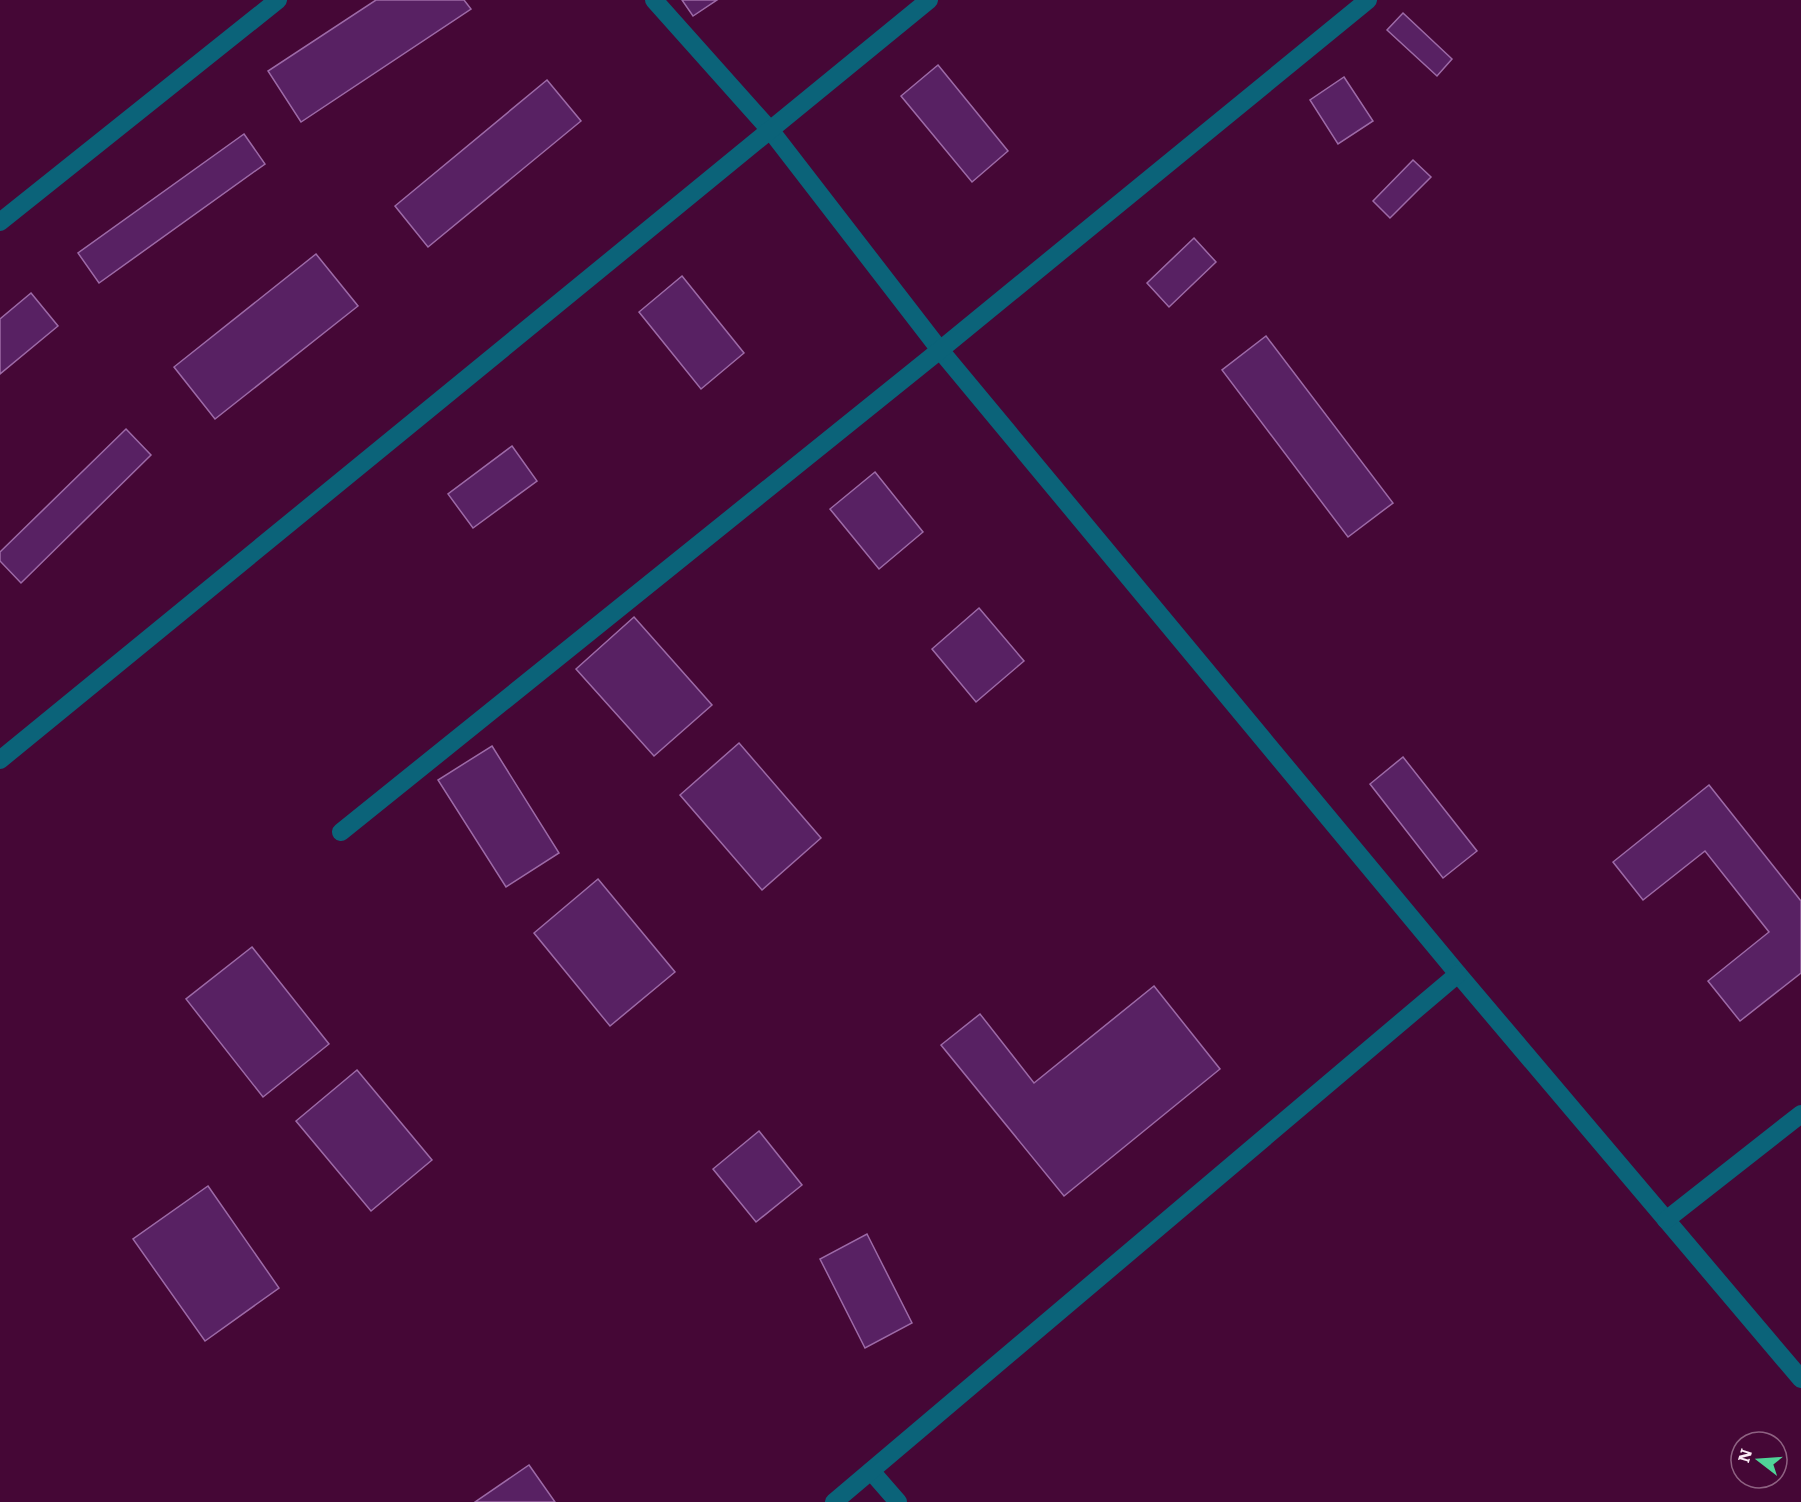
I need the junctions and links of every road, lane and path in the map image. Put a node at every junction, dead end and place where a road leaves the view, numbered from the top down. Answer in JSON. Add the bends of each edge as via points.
{"nodes":[{"id":1,"x":278,"y":0,"type":"edge"},
{"id":2,"x":654,"y":0,"type":"edge"},
{"id":3,"x":930,"y":0,"type":"edge"},
{"id":4,"x":1368,"y":0,"type":"edge"},
{"id":5,"x":771,"y":131,"type":"junction"},
{"id":6,"x":0,"y":222,"type":"edge"},
{"id":7,"x":940,"y":350,"type":"junction"},
{"id":8,"x":0,"y":760,"type":"edge"},
{"id":9,"x":341,"y":832,"type":"dead end"},
{"id":10,"x":1458,"y":974,"type":"junction"},
{"id":11,"x":1801,"y":1114,"type":"edge"},
{"id":12,"x":1666,"y":1220,"type":"junction"},
{"id":13,"x":1801,"y":1379,"type":"edge"},
{"id":14,"x":871,"y":1471,"type":"junction"},
{"id":15,"x":834,"y":1502,"type":"edge"},
{"id":16,"x":898,"y":1502,"type":"edge"}],
"edges":[{"from":1,"to":6,"type":"street"},
{"from":2,"to":5,"type":"street"},
{"from":3,"to":5,"type":"street"},
{"from":4,"to":7,"type":"street"},
{"from":5,"to":7,"type":"street"},
{"from":5,"to":8,"type":"street"},
{"from":7,"to":9,"type":"street"},
{"from":7,"to":10,"type":"street"},
{"from":10,"to":12,"type":"street"},
{"from":10,"to":14,"type":"street"},
{"from":11,"to":12,"type":"street"},
{"from":12,"to":13,"type":"street"},
{"from":14,"to":15,"type":"street"},
{"from":14,"to":16,"type":"street"}]}
